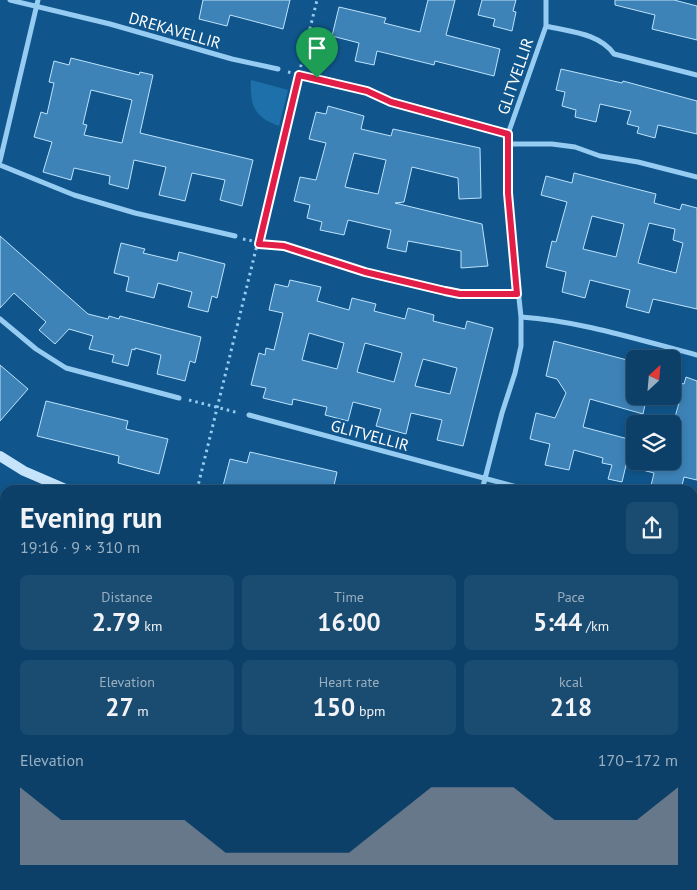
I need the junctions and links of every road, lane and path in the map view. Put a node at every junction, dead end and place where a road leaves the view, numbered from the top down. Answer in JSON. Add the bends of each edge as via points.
{"nodes":[{"id":1,"x":10,"y":0,"type":"edge"},
{"id":2,"x":38,"y":0,"type":"edge"},
{"id":3,"x":317,"y":0,"type":"edge"},
{"id":4,"x":546,"y":0,"type":"edge"},
{"id":5,"x":37,"y":6,"type":"junction"},
{"id":6,"x":546,"y":26,"type":"junction"},
{"id":7,"x":278,"y":69,"type":"joint"},
{"id":8,"x":299,"y":75,"type":"junction"},
{"id":9,"x":697,"y":75,"type":"edge"},
{"id":10,"x":317,"y":78,"type":"joint"},
{"id":11,"x":508,"y":134,"type":"junction"},
{"id":12,"x":508,"y":144,"type":"junction"},
{"id":13,"x":0,"y":161,"type":"edge"},
{"id":14,"x":0,"y":165,"type":"edge"},
{"id":15,"x":697,"y":177,"type":"edge"},
{"id":16,"x":235,"y":236,"type":"joint"},
{"id":17,"x":259,"y":244,"type":"junction"},
{"id":18,"x":284,"y":246,"type":"joint"},
{"id":19,"x":517,"y":294,"type":"junction"},
{"id":20,"x":521,"y":317,"type":"junction"},
{"id":21,"x":0,"y":319,"type":"edge"},
{"id":22,"x":697,"y":355,"type":"edge"},
{"id":23,"x":179,"y":398,"type":"joint"},
{"id":24,"x":217,"y":408,"type":"junction"},
{"id":25,"x":249,"y":415,"type":"joint"},
{"id":26,"x":0,"y":456,"type":"edge"},
{"id":27,"x":484,"y":480,"type":"junction"},
{"id":28,"x":56,"y":485,"type":"edge"},
{"id":29,"x":198,"y":485,"type":"edge"},
{"id":30,"x":483,"y":485,"type":"edge"},
{"id":31,"x":506,"y":485,"type":"edge"}],
"edges":[{"from":1,"to":5,"type":"street","name":"DREKAVELLIR"},
{"from":2,"to":5,"type":"street"},
{"from":3,"to":8,"type":"path"},
{"from":4,"to":6,"type":"street","name":"GLITVELLIR"},
{"from":5,"to":7,"type":"street","name":"DREKAVELLIR"},
{"from":5,"to":13,"type":"street"},
{"from":6,"to":9,"type":"street","name":"GLITVELLIR","via":[[594,38],[607,45],[614,54]]},
{"from":6,"to":11,"type":"street","name":"GLITVELLIR"},
{"from":7,"to":8,"type":"path"},
{"from":8,"to":10,"type":"path"},
{"from":8,"to":17,"type":"path"},
{"from":10,"to":11,"type":"street","name":"GLITVELLIR"},
{"from":11,"to":12,"type":"street","name":"GLITVELLIR"},
{"from":12,"to":15,"type":"street","via":[[575,147],[600,156]]},
{"from":12,"to":19,"type":"street","name":"GLITVELLIR","via":[[508,193]]},
{"from":14,"to":16,"type":"street","via":[[74,195]]},
{"from":16,"to":17,"type":"path"},
{"from":17,"to":18,"type":"path"},
{"from":17,"to":24,"type":"path"},
{"from":18,"to":19,"type":"street","via":[[365,272],[445,291]]},
{"from":19,"to":20,"type":"street","name":"GLITVELLIR"},
{"from":20,"to":22,"type":"street","via":[[547,318],[590,327]]},
{"from":20,"to":27,"type":"street","name":"GLITVELLIR","via":[[521,346],[515,374]]},
{"from":21,"to":23,"type":"street","via":[[36,350],[66,368]]},
{"from":23,"to":24,"type":"path"},
{"from":24,"to":25,"type":"path"},
{"from":24,"to":29,"type":"path"},
{"from":25,"to":27,"type":"street","name":"GLITVELLIR"},
{"from":26,"to":28,"type":"street"},
{"from":27,"to":30,"type":"street","name":"GLITVELLIR"},
{"from":27,"to":31,"type":"street","name":"GLITVELLIR"}]}
